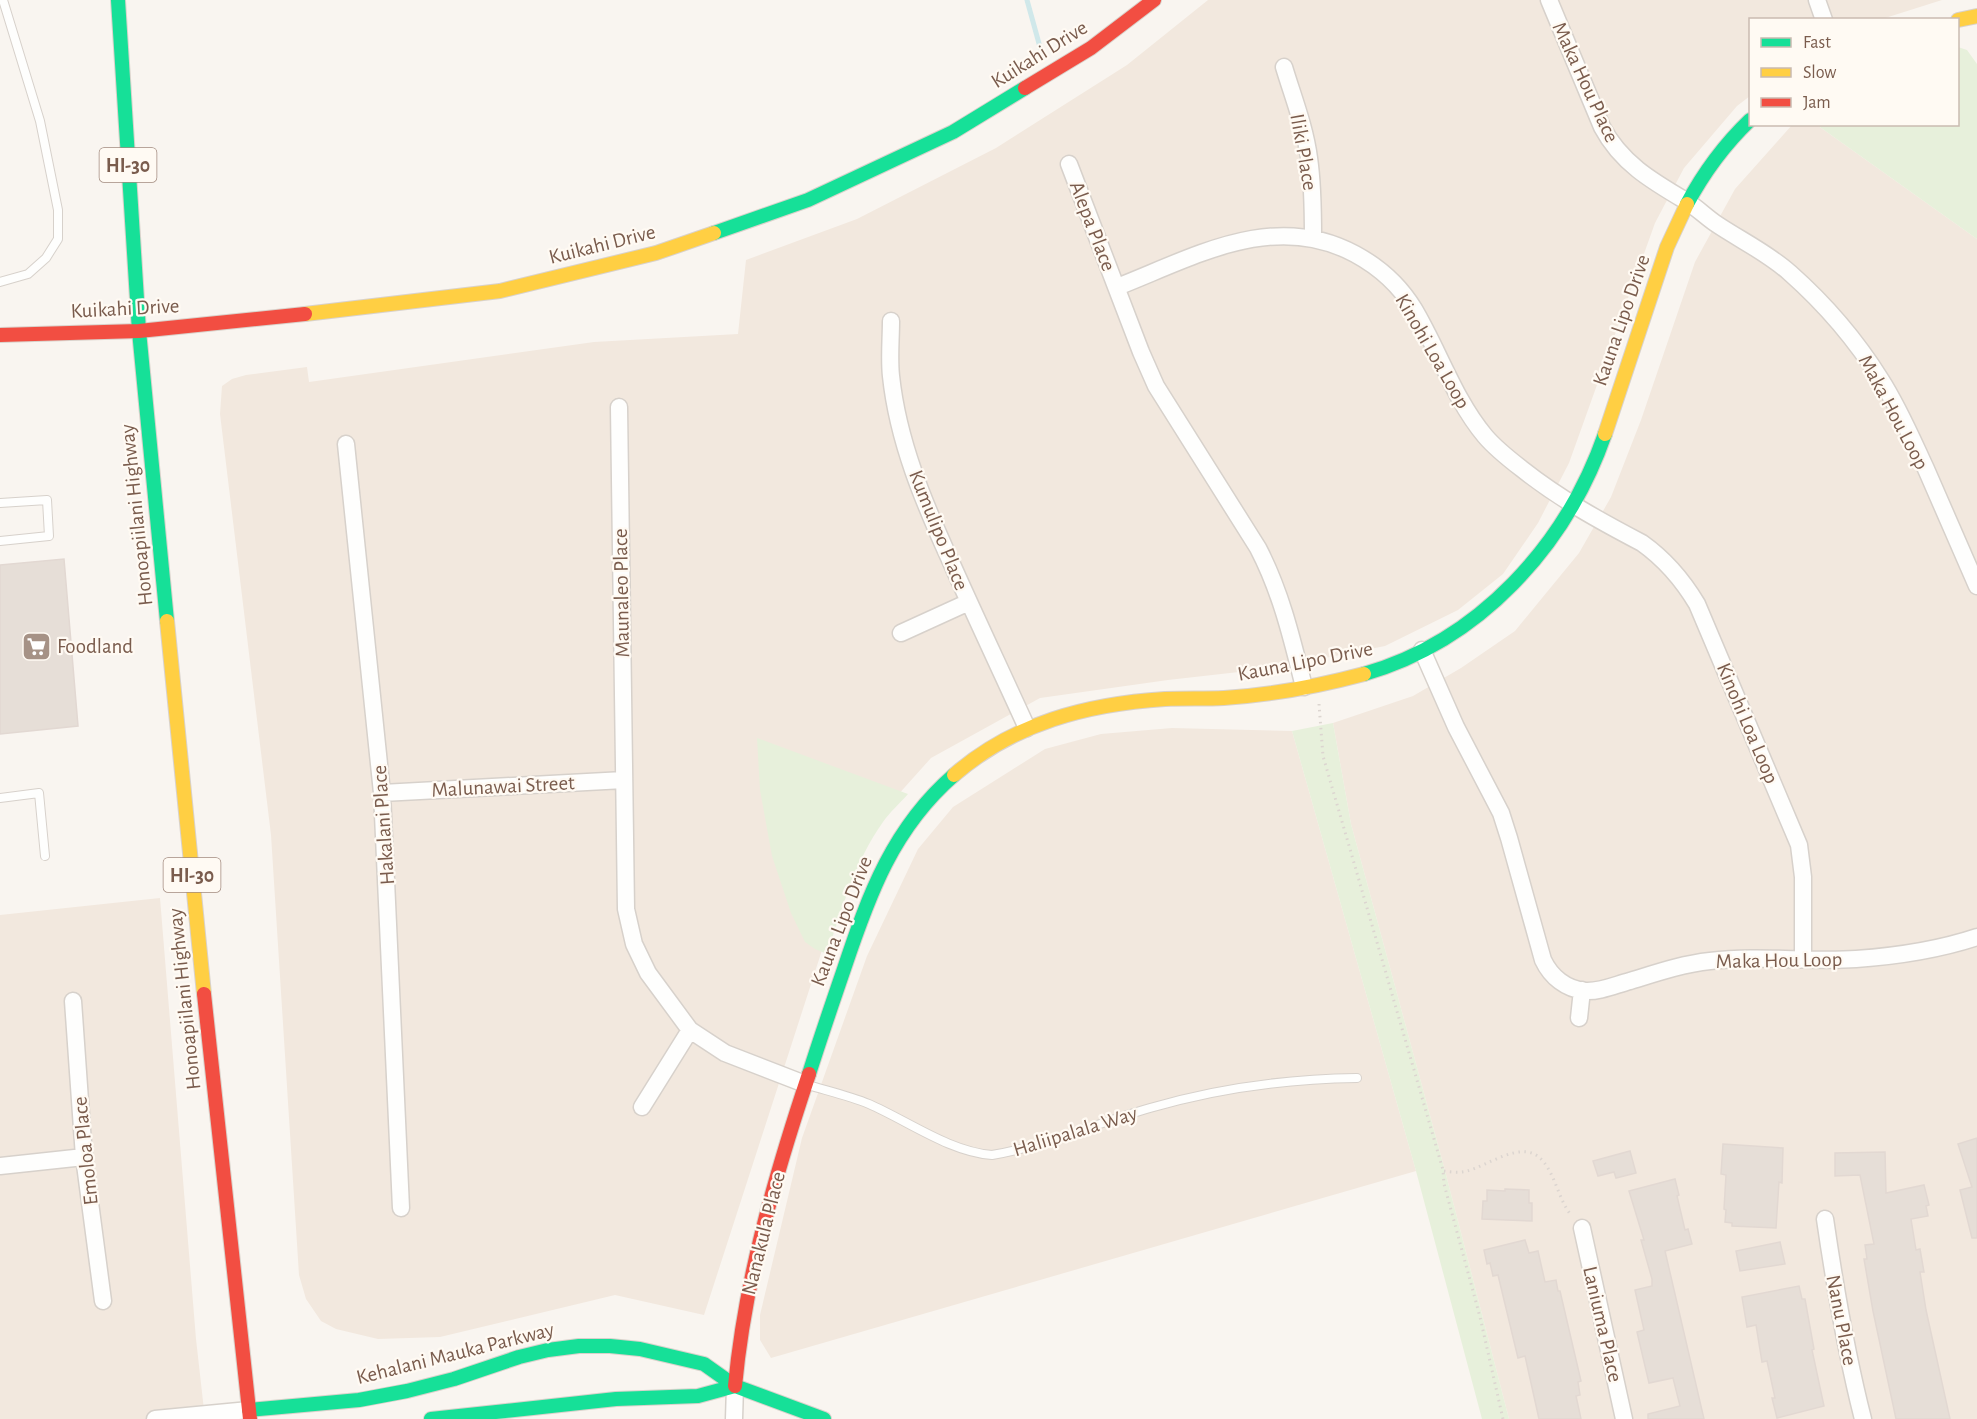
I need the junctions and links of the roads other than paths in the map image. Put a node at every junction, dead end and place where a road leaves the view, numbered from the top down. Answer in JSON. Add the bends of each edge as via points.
{"nodes":[{"id":1,"x":3,"y":0,"type":"edge"},
{"id":2,"x":118,"y":0,"type":"edge"},
{"id":3,"x":1154,"y":0,"type":"edge"},
{"id":4,"x":1549,"y":0,"type":"edge"},
{"id":5,"x":1816,"y":0,"type":"edge"},
{"id":6,"x":1977,"y":16,"type":"edge"},
{"id":7,"x":1823,"y":18,"type":"edge"},
{"id":8,"x":1959,"y":20,"type":"edge"},
{"id":9,"x":1284,"y":67,"type":"dead end"},
{"id":10,"x":1749,"y":121,"type":"edge"},
{"id":11,"x":1069,"y":164,"type":"dead end"},
{"id":12,"x":1687,"y":202,"type":"junction"},
{"id":13,"x":1313,"y":238,"type":"junction"},
{"id":14,"x":0,"y":282,"type":"edge"},
{"id":15,"x":1117,"y":287,"type":"junction"},
{"id":16,"x":891,"y":321,"type":"dead end"},
{"id":17,"x":139,"y":331,"type":"junction"},
{"id":18,"x":0,"y":335,"type":"edge"},
{"id":19,"x":619,"y":407,"type":"dead end"},
{"id":20,"x":346,"y":444,"type":"dead end"},
{"id":21,"x":0,"y":503,"type":"edge"},
{"id":22,"x":1573,"y":505,"type":"junction"},
{"id":23,"x":0,"y":541,"type":"edge"},
{"id":24,"x":1977,"y":585,"type":"edge"},
{"id":25,"x":969,"y":602,"type":"junction"},
{"id":26,"x":901,"y":633,"type":"dead end"},
{"id":27,"x":1422,"y":651,"type":"junction"},
{"id":28,"x":1310,"y":686,"type":"junction"},
{"id":29,"x":1027,"y":728,"type":"junction"},
{"id":30,"x":624,"y":780,"type":"junction"},
{"id":31,"x":382,"y":793,"type":"junction"},
{"id":32,"x":0,"y":798,"type":"edge"},
{"id":33,"x":45,"y":856,"type":"dead end"},
{"id":34,"x":1977,"y":937,"type":"edge"},
{"id":35,"x":1803,"y":959,"type":"junction"},
{"id":36,"x":1582,"y":990,"type":"junction"},
{"id":37,"x":73,"y":1001,"type":"dead end"},
{"id":38,"x":1579,"y":1018,"type":"dead end"},
{"id":39,"x":690,"y":1030,"type":"junction"},
{"id":40,"x":1357,"y":1078,"type":"dead end"},
{"id":41,"x":804,"y":1084,"type":"junction"},
{"id":42,"x":642,"y":1107,"type":"dead end"},
{"id":43,"x":84,"y":1157,"type":"junction"},
{"id":44,"x":0,"y":1166,"type":"edge"},
{"id":45,"x":401,"y":1208,"type":"dead end"},
{"id":46,"x":1825,"y":1219,"type":"dead end"},
{"id":47,"x":1582,"y":1228,"type":"road end"},
{"id":48,"x":103,"y":1301,"type":"dead end"},
{"id":49,"x":735,"y":1386,"type":"junction"},
{"id":50,"x":250,"y":1414,"type":"edge"},
{"id":51,"x":155,"y":1419,"type":"edge"},
{"id":52,"x":431,"y":1419,"type":"edge"},
{"id":53,"x":734,"y":1419,"type":"edge"},
{"id":54,"x":824,"y":1419,"type":"edge"},
{"id":55,"x":1624,"y":1419,"type":"edge"},
{"id":56,"x":1863,"y":1419,"type":"edge"}],
"edges":[{"from":1,"to":14,"type":"lane","via":[[40,121],[58,210],[58,239],[46,258],[27,274]]},
{"from":2,"to":17,"type":"street","name":"Honoapiilani Highway","number":"HI-30"},
{"from":3,"to":17,"type":"street","name":"Kuikahi Drive","via":[[1090,48],[953,132],[808,200],[656,253],[500,291]]},
{"from":4,"to":12,"type":"street","name":"Maka Hou Place","via":[[1609,139],[1634,168]]},
{"from":5,"to":7,"type":"street"},
{"from":6,"to":8,"type":"street"},
{"from":9,"to":13,"type":"street","name":"Iliki Place","via":[[1309,156]]},
{"from":10,"to":12,"type":"street","name":"Kauna Lipo Drive","via":[[1722,151]]},
{"from":11,"to":15,"type":"street","name":"Alepa Place"},
{"from":12,"to":22,"type":"street","name":"Kauna Lipo Drive","via":[[1667,248],[1593,467]]},
{"from":12,"to":24,"type":"street","name":"Maka Hou Loop","via":[[1789,272],[1824,304],[1855,341],[1905,423]]},
{"from":13,"to":15,"type":"street","name":"Kinohi Loa Loop","via":[[1277,235],[1241,240]]},
{"from":13,"to":22,"type":"street","name":"Kinohi Loa Loop","via":[[1363,258],[1391,281],[1414,309],[1462,404],[1486,438],[1552,493]]},
{"from":15,"to":28,"type":"street","via":[[1156,386],[1269,568]]},
{"from":16,"to":25,"type":"street","name":"Kumulipo Place","via":[[891,374],[901,428],[927,507]]},
{"from":17,"to":18,"type":"street","name":"Kuikahi Drive"},
{"from":17,"to":50,"type":"street","name":"Honoapiilani Highway","number":"HI-30","via":[[211,1068]]},
{"from":19,"to":30,"type":"street","name":"Maunaleo Place"},
{"from":20,"to":31,"type":"street","name":"Hakalani Place"},
{"from":21,"to":23,"type":"lane","via":[[47,500],[49,536]]},
{"from":22,"to":27,"type":"street","name":"Kauna Lipo Drive","via":[[1547,547],[1516,582],[1482,613]]},
{"from":22,"to":35,"type":"street","name":"Kinohi Loa Loop","via":[[1656,553],[1679,576],[1697,604],[1799,845]]},
{"from":25,"to":26,"type":"street"},
{"from":25,"to":29,"type":"street","name":"Kumulipo Place"},
{"from":27,"to":28,"type":"street","name":"Kauna Lipo Drive","via":[[1358,675]]},
{"from":27,"to":36,"type":"street","via":[[1501,813],[1543,960],[1561,982]]},
{"from":28,"to":29,"type":"street","name":"Kauna Lipo Drive","via":[[1222,698],[1099,706]]},
{"from":29,"to":41,"type":"street","name":"Kauna Lipo Drive","via":[[1002,740],[947,781],[903,833],[871,893]]},
{"from":30,"to":31,"type":"street","name":"Malunawai Street"},
{"from":30,"to":39,"type":"street","name":"Maunaleo Place","via":[[626,909],[634,944],[648,973]]},
{"from":31,"to":45,"type":"street","name":"Hakalani Place"},
{"from":32,"to":33,"type":"lane","via":[[39,793]]},
{"from":34,"to":35,"type":"street","name":"Maka Hou Loop","via":[[1908,953]]},
{"from":35,"to":36,"type":"street","name":"Maka Hou Loop","via":[[1707,961],[1598,990]]},
{"from":36,"to":38,"type":"street"},
{"from":37,"to":43,"type":"street","name":"Emoloa Place"},
{"from":39,"to":41,"type":"street","via":[[726,1053]]},
{"from":39,"to":42,"type":"street"},
{"from":40,"to":41,"type":"lane","name":"Haliipalala Way","via":[[1304,1079],[1201,1094],[992,1155],[961,1148],[869,1104]]},
{"from":41,"to":49,"type":"street","name":"Nanakula Place","via":[[754,1263]]},
{"from":43,"to":44,"type":"street"},
{"from":43,"to":48,"type":"street","name":"Emoloa Place"},
{"from":46,"to":56,"type":"street","name":"Nanu Place","via":[[1835,1292]]},
{"from":47,"to":55,"type":"street","name":"Laniuma Place"},
{"from":49,"to":50,"type":"street","name":"Kehalani Mauka Parkway","via":[[704,1364],[670,1355],[620,1347],[579,1346],[519,1357],[407,1391]]},
{"from":49,"to":52,"type":"street","via":[[698,1396],[616,1399]]},
{"from":49,"to":53,"type":"street"},
{"from":49,"to":54,"type":"street","name":"Kehalani Mauka Parkway"},
{"from":50,"to":51,"type":"street"}]}
